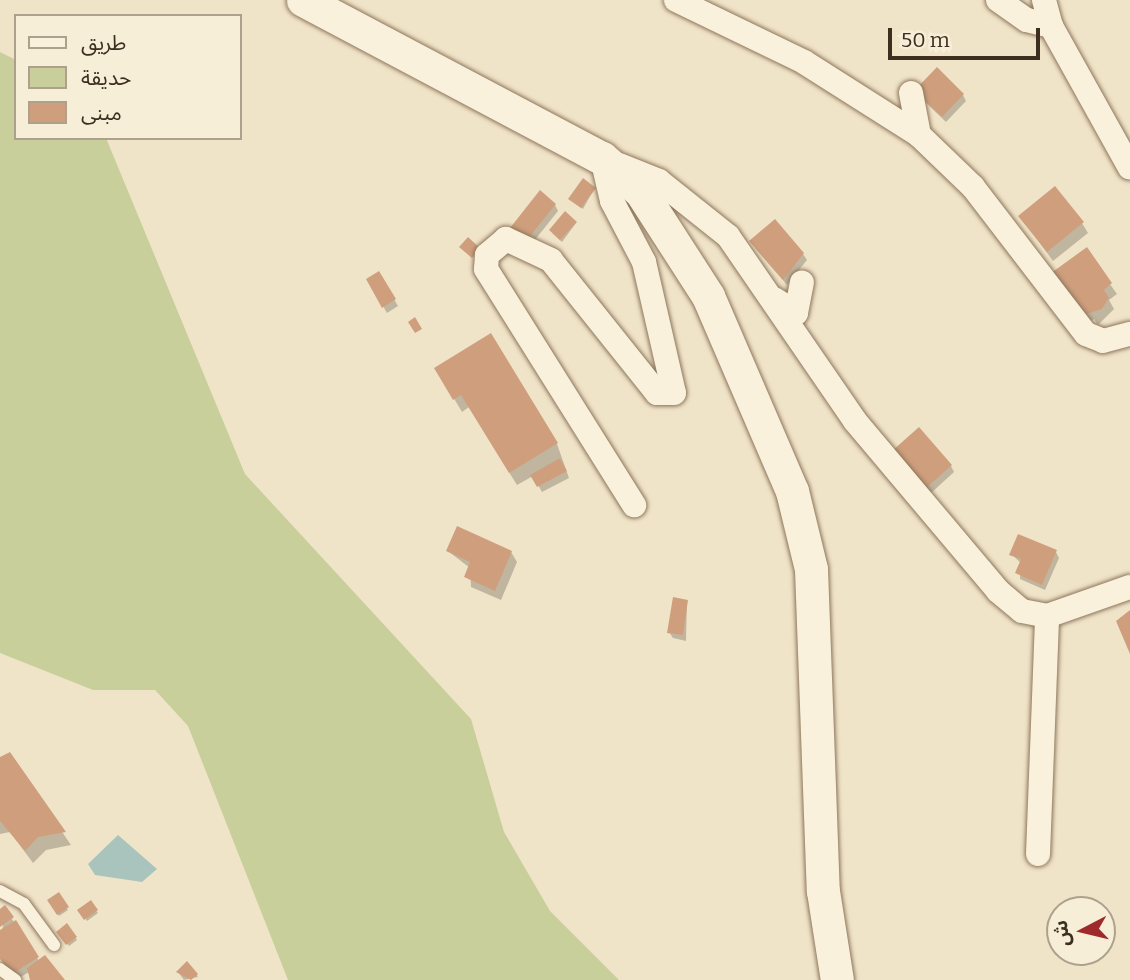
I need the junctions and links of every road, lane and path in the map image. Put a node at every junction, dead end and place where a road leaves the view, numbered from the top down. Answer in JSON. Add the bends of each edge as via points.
{"nodes":[{"id":1,"x":303,"y":0,"type":"edge"},
{"id":2,"x":676,"y":0,"type":"edge"},
{"id":3,"x":998,"y":0,"type":"edge"},
{"id":4,"x":1044,"y":0,"type":"edge"},
{"id":5,"x":1051,"y":26,"type":"junction"},
{"id":6,"x":911,"y":93,"type":"dead end"},
{"id":7,"x":919,"y":135,"type":"junction"},
{"id":8,"x":602,"y":158,"type":"junction"},
{"id":9,"x":1130,"y":168,"type":"edge"},
{"id":10,"x":802,"y":283,"type":"dead end"},
{"id":11,"x":770,"y":297,"type":"junction"},
{"id":12,"x":1128,"y":339,"type":"edge"},
{"id":13,"x":634,"y":505,"type":"dead end"},
{"id":14,"x":1130,"y":587,"type":"edge"},
{"id":15,"x":1047,"y":616,"type":"junction"},
{"id":16,"x":1038,"y":854,"type":"dead end"},
{"id":17,"x":0,"y":891,"type":"edge"},
{"id":18,"x":54,"y":946,"type":"dead end"},
{"id":19,"x":0,"y":969,"type":"edge"},
{"id":20,"x":15,"y":980,"type":"edge"},
{"id":21,"x":837,"y":980,"type":"edge"}],
"edges":[{"from":1,"to":8,"type":"street"},
{"from":2,"to":7,"type":"street","via":[[804,62]]},
{"from":3,"to":5,"type":"street","via":[[1027,20]]},
{"from":4,"to":5,"type":"street"},
{"from":5,"to":9,"type":"street"},
{"from":6,"to":7,"type":"street"},
{"from":7,"to":12,"type":"street","via":[[973,187],[1086,334]]},
{"from":8,"to":11,"type":"street","via":[[659,181],[687,200],[728,236]]},
{"from":8,"to":13,"type":"street","via":[[612,201],[644,262],[674,393],[657,393],[551,260],[506,239],[487,255],[486,269]]},
{"from":8,"to":21,"type":"street","via":[[641,192],[708,296],[792,491],[811,569],[822,891]]},
{"from":10,"to":11,"type":"street","via":[[796,313]]},
{"from":11,"to":15,"type":"street","via":[[855,421],[956,545],[1014,605]]},
{"from":14,"to":15,"type":"street"},
{"from":15,"to":16,"type":"street"},
{"from":17,"to":18,"type":"lane","via":[[24,904]]},
{"from":19,"to":20,"type":"lane"}]}
